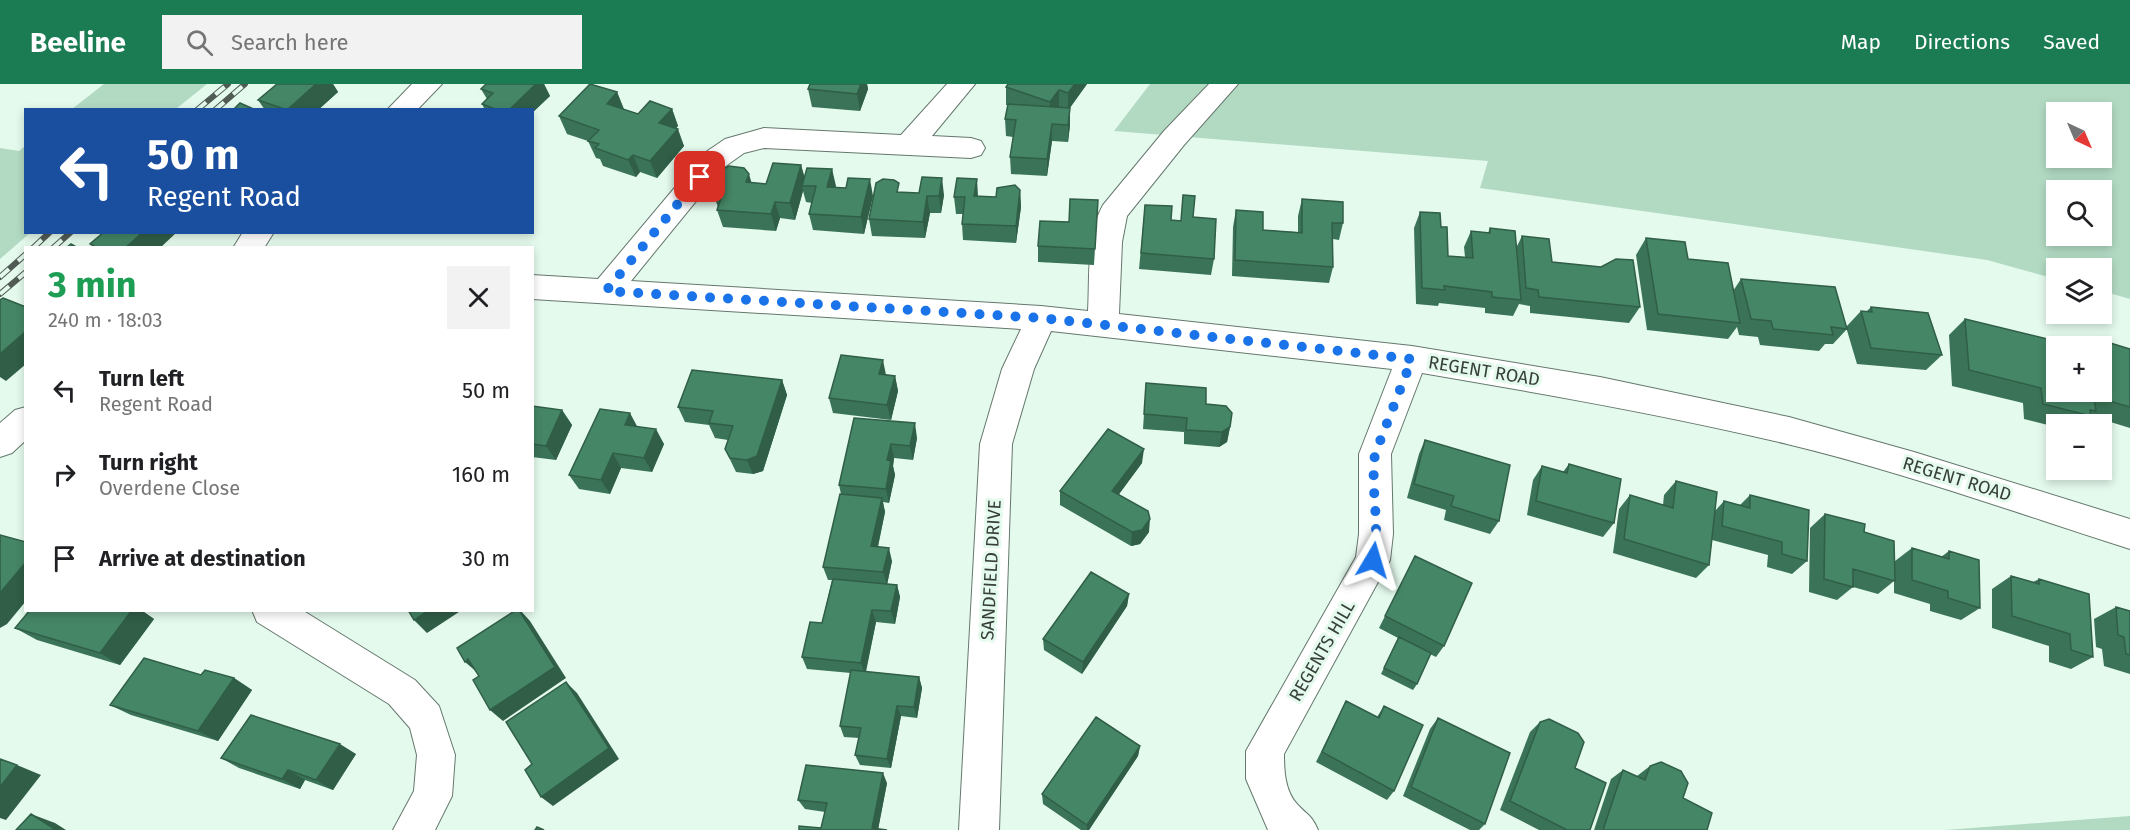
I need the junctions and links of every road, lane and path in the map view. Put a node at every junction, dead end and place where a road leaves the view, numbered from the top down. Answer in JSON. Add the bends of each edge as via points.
{"nodes":[{"id":1,"x":429,"y":84,"type":"edge"},
{"id":2,"x":962,"y":84,"type":"edge"},
{"id":3,"x":1225,"y":84,"type":"edge"},
{"id":4,"x":402,"y":108,"type":"edge"},
{"id":5,"x":910,"y":144,"type":"junction"},
{"id":6,"x":971,"y":148,"type":"dead end"},
{"id":7,"x":258,"y":234,"type":"edge"},
{"id":8,"x":249,"y":246,"type":"edge"},
{"id":9,"x":534,"y":287,"type":"edge"},
{"id":10,"x":606,"y":291,"type":"junction"},
{"id":11,"x":1041,"y":318,"type":"junction"},
{"id":12,"x":1103,"y":324,"type":"junction"},
{"id":13,"x":1412,"y":359,"type":"junction"},
{"id":14,"x":2130,"y":534,"type":"edge"},
{"id":15,"x":273,"y":612,"type":"edge"},
{"id":16,"x":413,"y":830,"type":"edge"},
{"id":17,"x":979,"y":830,"type":"edge"},
{"id":18,"x":1298,"y":830,"type":"edge"}],
"edges":[{"from":1,"to":4,"type":"street"},
{"from":2,"to":5,"type":"street"},
{"from":3,"to":12,"type":"street","via":[[1174,138],[1113,213],[1107,242]]},
{"from":5,"to":6,"type":"street"},
{"from":5,"to":10,"type":"street","via":[[764,138],[735,146],[713,160]]},
{"from":7,"to":8,"type":"street"},
{"from":9,"to":10,"type":"street","name":"REGENT ROAD"},
{"from":10,"to":11,"type":"street","name":"REGENT ROAD"},
{"from":11,"to":12,"type":"street","name":"REGENT ROAD"},
{"from":11,"to":17,"type":"street","name":"SANDFIELD DRIVE","via":[[1018,369],[996,444]]},
{"from":12,"to":13,"type":"street","name":"REGENT ROAD"},
{"from":13,"to":14,"type":"street","name":"REGENT ROAD","via":[[1600,390],[1789,431]]},
{"from":13,"to":18,"type":"street","name":"REGENTS HILL","via":[[1375,454],[1378,541],[1373,560],[1265,751],[1265,779],[1282,817]]},
{"from":15,"to":16,"type":"street","via":[[402,692],[426,719],[436,755],[433,796]]}]}
